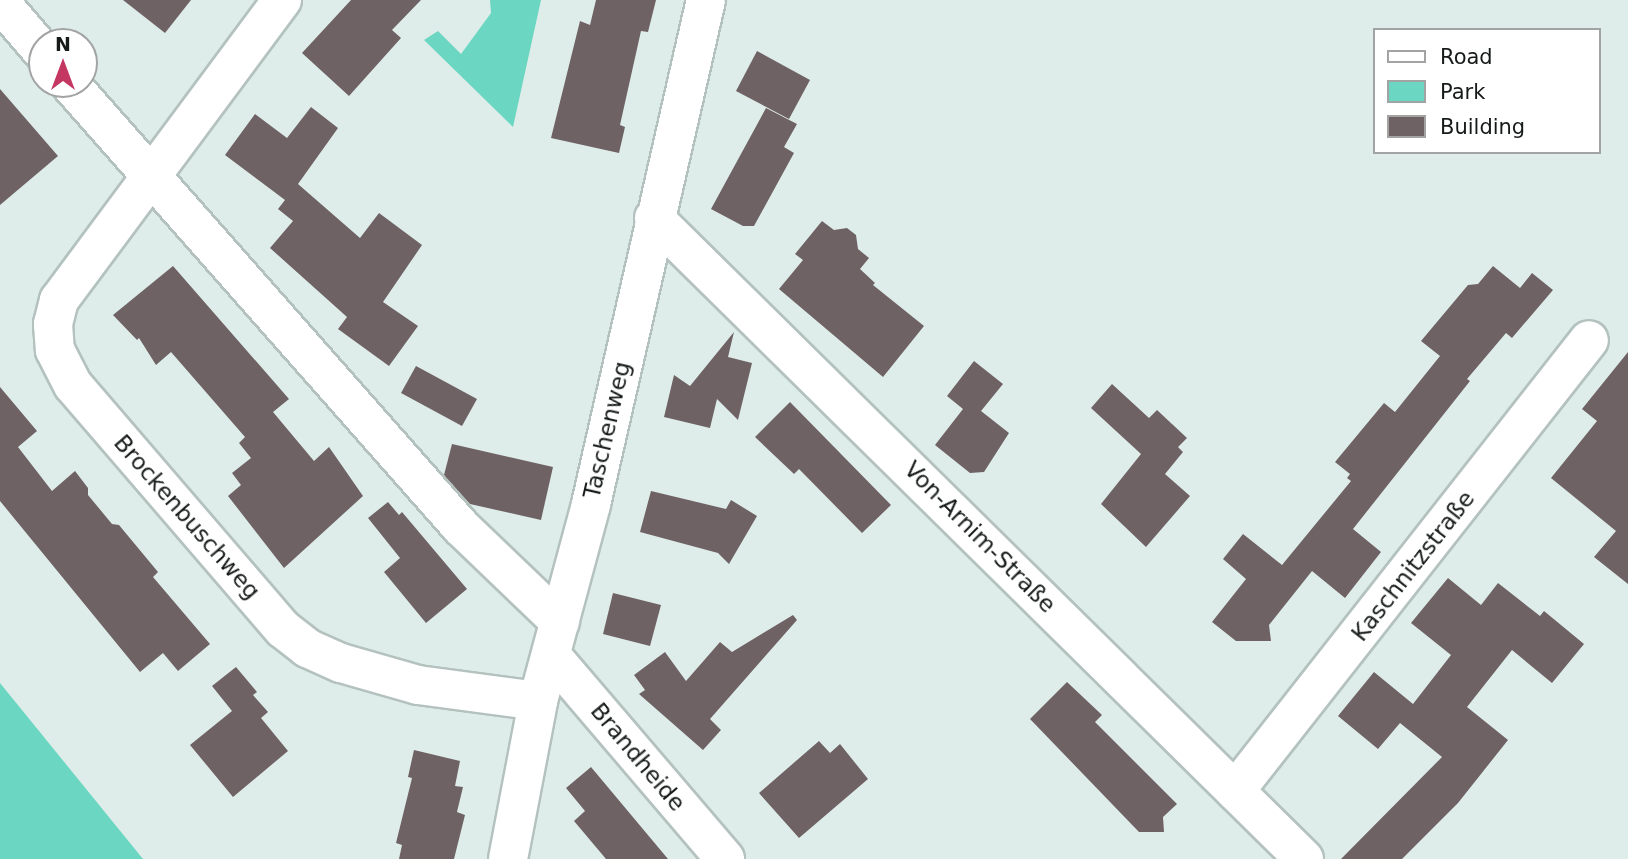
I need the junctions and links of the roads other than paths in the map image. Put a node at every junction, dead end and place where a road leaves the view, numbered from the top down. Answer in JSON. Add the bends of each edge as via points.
{"nodes":[{"id":1,"x":282,"y":0,"type":"edge"},
{"id":2,"x":706,"y":0,"type":"edge"},
{"id":3,"x":0,"y":2,"type":"edge"},
{"id":4,"x":28,"y":35,"type":"edge"},
{"id":5,"x":82,"y":98,"type":"edge"},
{"id":6,"x":151,"y":178,"type":"junction"},
{"id":7,"x":654,"y":218,"type":"junction"},
{"id":8,"x":1589,"y":340,"type":"dead end"},
{"id":9,"x":555,"y":638,"type":"junction"},
{"id":10,"x":538,"y":701,"type":"junction"},
{"id":11,"x":1235,"y":792,"type":"junction"},
{"id":12,"x":508,"y":859,"type":"edge"},
{"id":13,"x":724,"y":859,"type":"edge"},
{"id":14,"x":1304,"y":859,"type":"edge"}],
"edges":[{"from":1,"to":6,"type":"street","name":"Brockenbuschweg"},
{"from":2,"to":7,"type":"street","name":"Taschenweg"},
{"from":3,"to":4,"type":"street"},
{"from":5,"to":6,"type":"street"},
{"from":6,"to":9,"type":"street"},
{"from":6,"to":10,"type":"street","name":"Brockenbuschweg","via":[[59,300],[52,340],[73,385],[284,629],[307,648],[418,685]]},
{"from":7,"to":9,"type":"street","name":"Taschenweg","via":[[591,504]]},
{"from":7,"to":11,"type":"street","name":"Von-Arnim-Straße"},
{"from":8,"to":11,"type":"street","name":"Kaschnitzstraße"},
{"from":9,"to":10,"type":"street","name":"Taschenweg"},
{"from":9,"to":13,"type":"street","name":"Brandheide"},
{"from":10,"to":12,"type":"street","name":"Taschenweg"},
{"from":11,"to":14,"type":"street","name":"Von-Arnim-Straße"}]}
